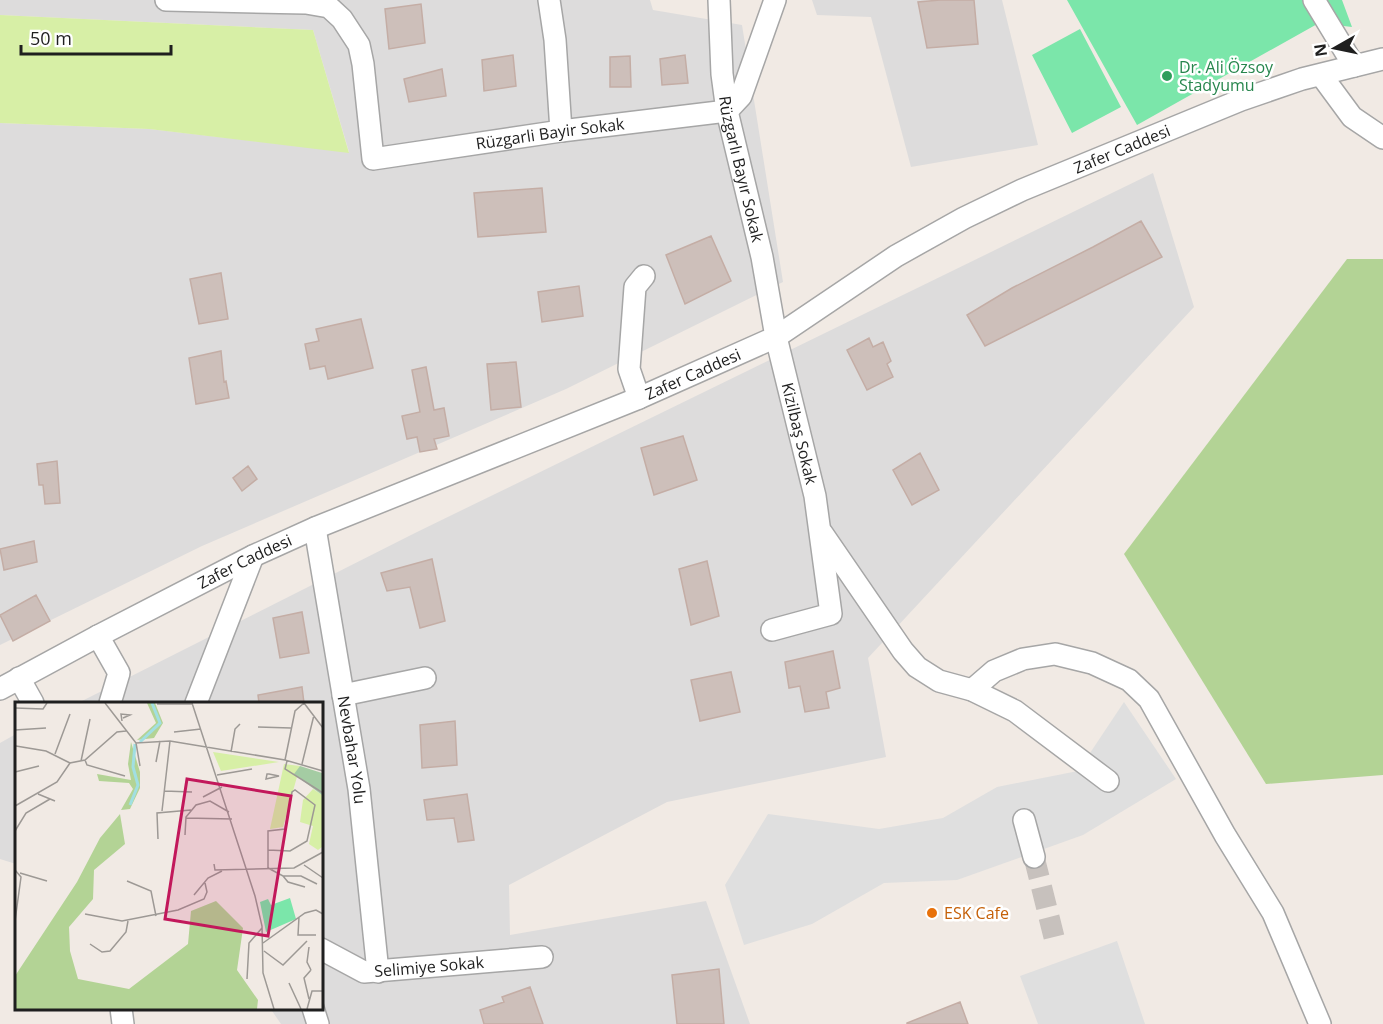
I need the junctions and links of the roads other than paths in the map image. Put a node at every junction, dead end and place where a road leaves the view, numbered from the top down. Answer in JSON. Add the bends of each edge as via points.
{"nodes":[{"id":1,"x":166,"y":0,"type":"edge"},
{"id":2,"x":549,"y":0,"type":"edge"},
{"id":3,"x":720,"y":0,"type":"edge"},
{"id":4,"x":776,"y":0,"type":"edge"},
{"id":5,"x":1314,"y":0,"type":"edge"},
{"id":6,"x":1383,"y":59,"type":"edge"},
{"id":7,"x":1354,"y":66,"type":"junction"},
{"id":8,"x":1321,"y":75,"type":"junction"},
{"id":9,"x":727,"y":111,"type":"junction"},
{"id":10,"x":561,"y":131,"type":"junction"},
{"id":11,"x":1383,"y":138,"type":"edge"},
{"id":12,"x":644,"y":276,"type":"dead end"},
{"id":13,"x":776,"y":337,"type":"junction"},
{"id":14,"x":639,"y":398,"type":"junction"},
{"id":15,"x":315,"y":528,"type":"junction"},
{"id":16,"x":820,"y":530,"type":"junction"},
{"id":17,"x":254,"y":556,"type":"junction"},
{"id":18,"x":772,"y":630,"type":"dead end"},
{"id":19,"x":98,"y":636,"type":"junction"},
{"id":20,"x":19,"y":678,"type":"junction"},
{"id":21,"x":425,"y":678,"type":"dead end"},
{"id":22,"x":0,"y":689,"type":"edge"},
{"id":23,"x":972,"y":690,"type":"junction"},
{"id":24,"x":343,"y":695,"type":"junction"},
{"id":25,"x":32,"y":702,"type":"edge"},
{"id":26,"x":110,"y":702,"type":"edge"},
{"id":27,"x":196,"y":702,"type":"edge"},
{"id":28,"x":1108,"y":781,"type":"dead end"},
{"id":29,"x":1024,"y":820,"type":"dead end"},
{"id":30,"x":1034,"y":857,"type":"tunnel mouth"},
{"id":31,"x":322,"y":950,"type":"edge"},
{"id":32,"x":542,"y":957,"type":"dead end"},
{"id":33,"x":378,"y":972,"type":"junction"},
{"id":34,"x":121,"y":1009,"type":"edge"},
{"id":35,"x":313,"y":1009,"type":"edge"},
{"id":36,"x":123,"y":1024,"type":"edge"},
{"id":37,"x":318,"y":1024,"type":"edge"},
{"id":38,"x":1320,"y":1024,"type":"edge"}],
"edges":[{"from":1,"to":10,"type":"street","name":"Rüzgarli Bayir Sokak","via":[[306,3],[329,7],[359,45],[373,159]]},
{"from":2,"to":10,"type":"street"},
{"from":3,"to":9,"type":"street","name":"Rüzgarlı Bayır Sokak"},
{"from":4,"to":9,"type":"street","via":[[741,96]]},
{"from":5,"to":7,"type":"street"},
{"from":6,"to":7,"type":"street","name":"Zafer Caddesi"},
{"from":7,"to":8,"type":"street","name":"Zafer Caddesi"},
{"from":8,"to":11,"type":"street","via":[[1352,117]]},
{"from":8,"to":13,"type":"street","name":"Zafer Caddesi","via":[[1240,100],[1022,190],[896,256]]},
{"from":9,"to":10,"type":"street","name":"Rüzgarli Bayir Sokak"},
{"from":9,"to":13,"type":"street","name":"Rüzgarlı Bayır Sokak","via":[[762,257]]},
{"from":12,"to":14,"type":"street","via":[[634,287],[629,369]]},
{"from":13,"to":14,"type":"street","name":"Zafer Caddesi"},
{"from":13,"to":16,"type":"street","name":"Kizilbaş Sokak"},
{"from":14,"to":15,"type":"street","name":"Zafer Caddesi"},
{"from":15,"to":17,"type":"street","name":"Zafer Caddesi"},
{"from":15,"to":24,"type":"street","name":"Nevbahar Yolu"},
{"from":16,"to":18,"type":"street","name":"Kizilbaş Sokak","via":[[831,614]]},
{"from":16,"to":23,"type":"street","via":[[916,667],[939,681]]},
{"from":17,"to":19,"type":"street","name":"Zafer Caddesi"},
{"from":17,"to":27,"type":"street"},
{"from":19,"to":20,"type":"street","name":"Zafer Caddesi"},
{"from":19,"to":26,"type":"street","via":[[119,673]]},
{"from":20,"to":22,"type":"street","name":"Zafer Caddesi"},
{"from":20,"to":25,"type":"street"},
{"from":21,"to":24,"type":"street"},
{"from":23,"to":28,"type":"street","via":[[1015,711]]},
{"from":23,"to":38,"type":"street","via":[[994,671],[1023,659],[1055,654],[1092,663],[1129,680],[1149,699],[1273,913]]},
{"from":24,"to":33,"type":"street","name":"Nevbahar Yolu","via":[[359,789]]},
{"from":29,"to":30,"type":"street"},
{"from":31,"to":33,"type":"street","name":"Selimiye Sokak","via":[[364,972]]},
{"from":32,"to":33,"type":"street","name":"Selimiye Sokak"},
{"from":34,"to":36,"type":"street"},
{"from":35,"to":37,"type":"street"}]}
